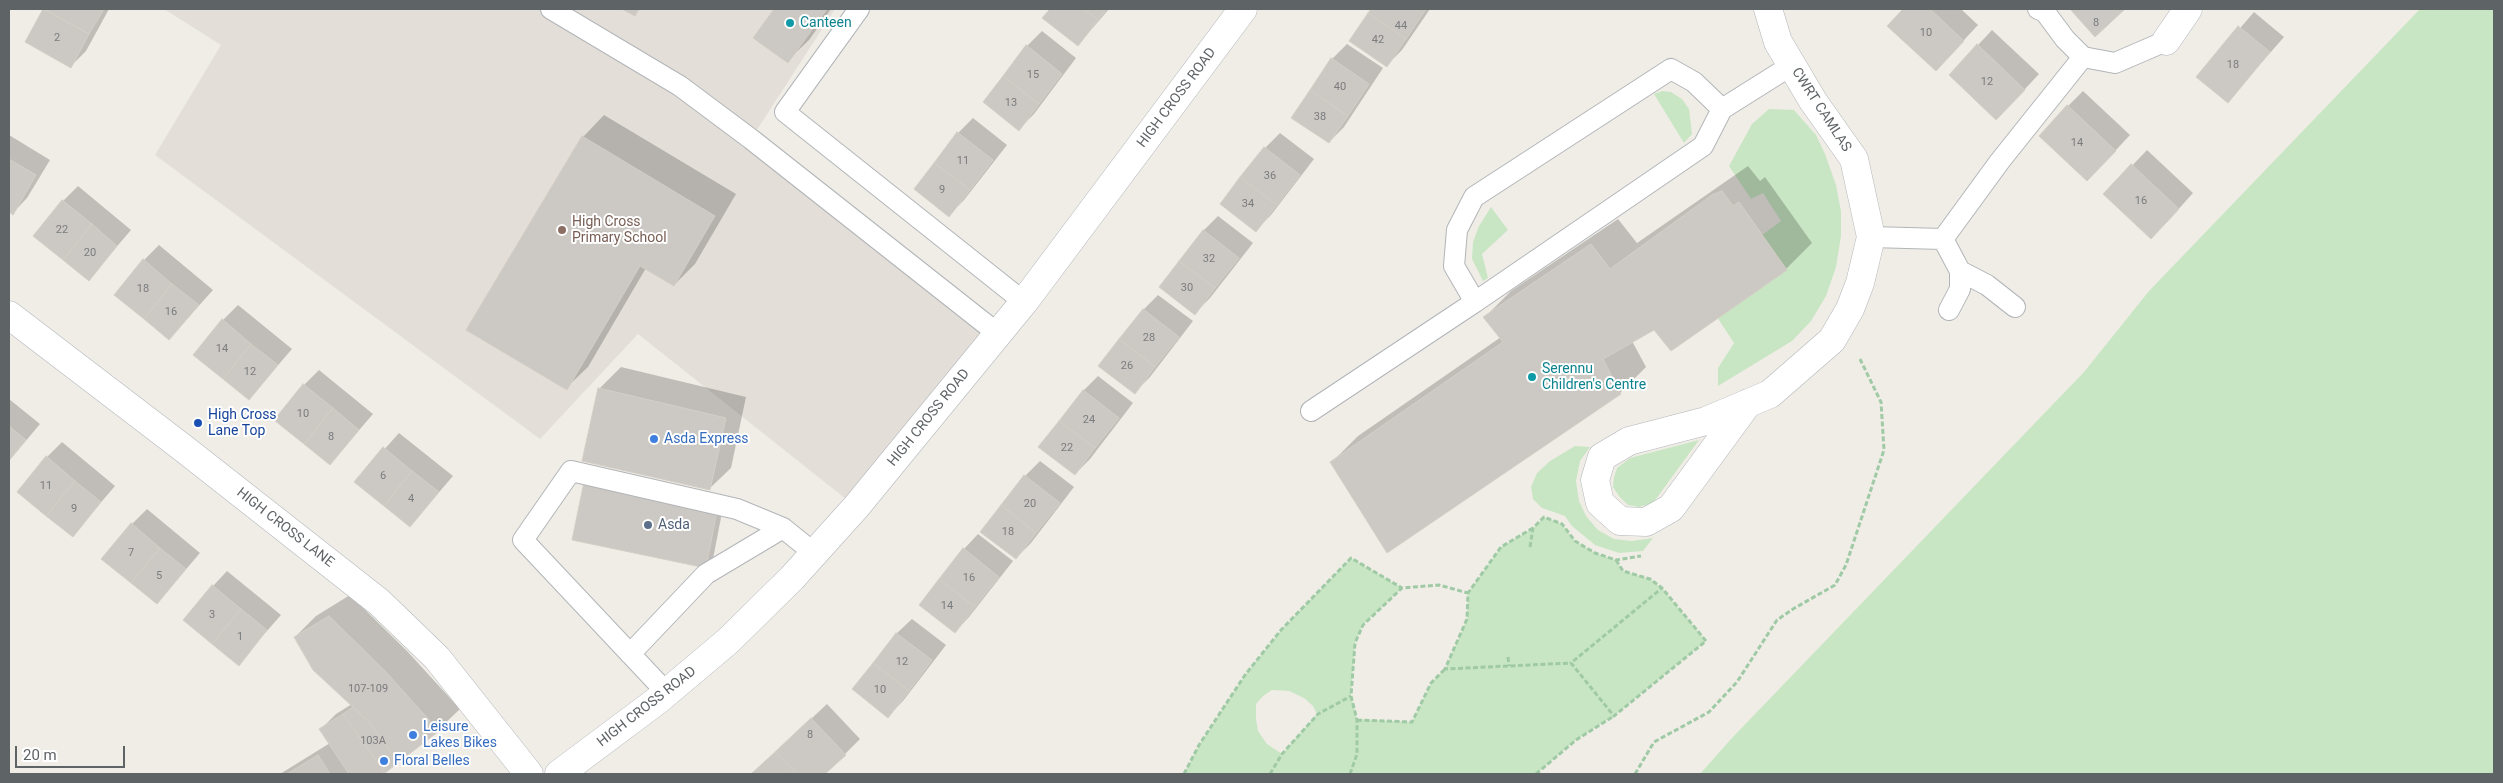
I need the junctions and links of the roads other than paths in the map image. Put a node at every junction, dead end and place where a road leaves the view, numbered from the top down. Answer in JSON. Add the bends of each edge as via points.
{"nodes":[{"id":1,"x":551,"y":9,"type":"edge"},
{"id":2,"x":859,"y":9,"type":"edge"},
{"id":3,"x":1243,"y":9,"type":"edge"},
{"id":4,"x":1768,"y":9,"type":"edge"},
{"id":5,"x":2038,"y":9,"type":"edge"},
{"id":6,"x":2188,"y":9,"type":"edge"},
{"id":7,"x":2166,"y":41,"type":"joint"},
{"id":8,"x":2083,"y":57,"type":"junction"},
{"id":9,"x":1792,"y":65,"type":"junction"},
{"id":10,"x":1722,"y":109,"type":"junction"},
{"id":11,"x":1872,"y":237,"type":"junction"},
{"id":12,"x":1943,"y":239,"type":"junction"},
{"id":13,"x":1960,"y":271,"type":"junction"},
{"id":14,"x":1024,"y":302,"type":"junction"},
{"id":15,"x":1475,"y":302,"type":"junction"},
{"id":16,"x":2015,"y":307,"type":"dead end"},
{"id":17,"x":1949,"y":310,"type":"dead end"},
{"id":18,"x":9,"y":315,"type":"edge"},
{"id":19,"x":998,"y":333,"type":"junction"},
{"id":20,"x":1748,"y":403,"type":"junction"},
{"id":21,"x":1311,"y":412,"type":"dead end"},
{"id":22,"x":783,"y":528,"type":"junction"},
{"id":23,"x":814,"y":552,"type":"junction"},
{"id":24,"x":630,"y":654,"type":"junction"},
{"id":25,"x":667,"y":693,"type":"junction"},
{"id":26,"x":529,"y":774,"type":"edge"},
{"id":27,"x":559,"y":774,"type":"edge"}],
"edges":[{"from":1,"to":19,"type":"lane","via":[[680,86]]},
{"from":2,"to":14,"type":"lane","via":[[785,112]]},
{"from":3,"to":14,"type":"street","name":"HIGH CROSS ROAD"},
{"from":4,"to":9,"type":"street","name":"CWRT CAMLAS","via":[[1778,42]]},
{"from":5,"to":8,"type":"lane","via":[[2045,12]]},
{"from":6,"to":7,"type":"street"},
{"from":7,"to":8,"type":"lane","via":[[2115,63]]},
{"from":8,"to":12,"type":"lane"},
{"from":9,"to":10,"type":"lane"},
{"from":9,"to":11,"type":"street","name":"CWRT CAMLAS","via":[[1854,160]]},
{"from":10,"to":15,"type":"lane","via":[[1703,146]]},
{"from":10,"to":15,"type":"lane","via":[[1694,82],[1671,69],[1474,197],[1457,230],[1454,266]]},
{"from":11,"to":12,"type":"lane"},
{"from":11,"to":20,"type":"street","name":"CWRT CAMLAS","via":[[1860,283],[1832,340],[1770,394]]},
{"from":12,"to":13,"type":"lane"},
{"from":13,"to":16,"type":"lane","via":[[1986,285]]},
{"from":13,"to":17,"type":"lane","via":[[1960,290]]},
{"from":14,"to":19,"type":"street","name":"HIGH CROSS ROAD"},
{"from":15,"to":21,"type":"lane"},
{"from":18,"to":26,"type":"street","name":"HIGH CROSS LANE","via":[[379,602],[437,658]]},
{"from":19,"to":23,"type":"street","name":"HIGH CROSS ROAD","via":[[856,507]]},
{"from":20,"to":20,"type":"street","name":"CWRT CAMLAS","via":[[1671,508],[1646,522],[1620,521],[1600,503],[1595,480],[1602,457],[1629,441],[1706,421]]},
{"from":22,"to":23,"type":"lane"},
{"from":22,"to":24,"type":"lane","via":[[706,574]]},
{"from":22,"to":24,"type":"lane","via":[[737,509],[572,471],[522,540]]},
{"from":23,"to":25,"type":"street","name":"HIGH CROSS ROAD","via":[[728,641]]},
{"from":24,"to":25,"type":"lane"},
{"from":25,"to":27,"type":"street","name":"HIGH CROSS ROAD"}]}
